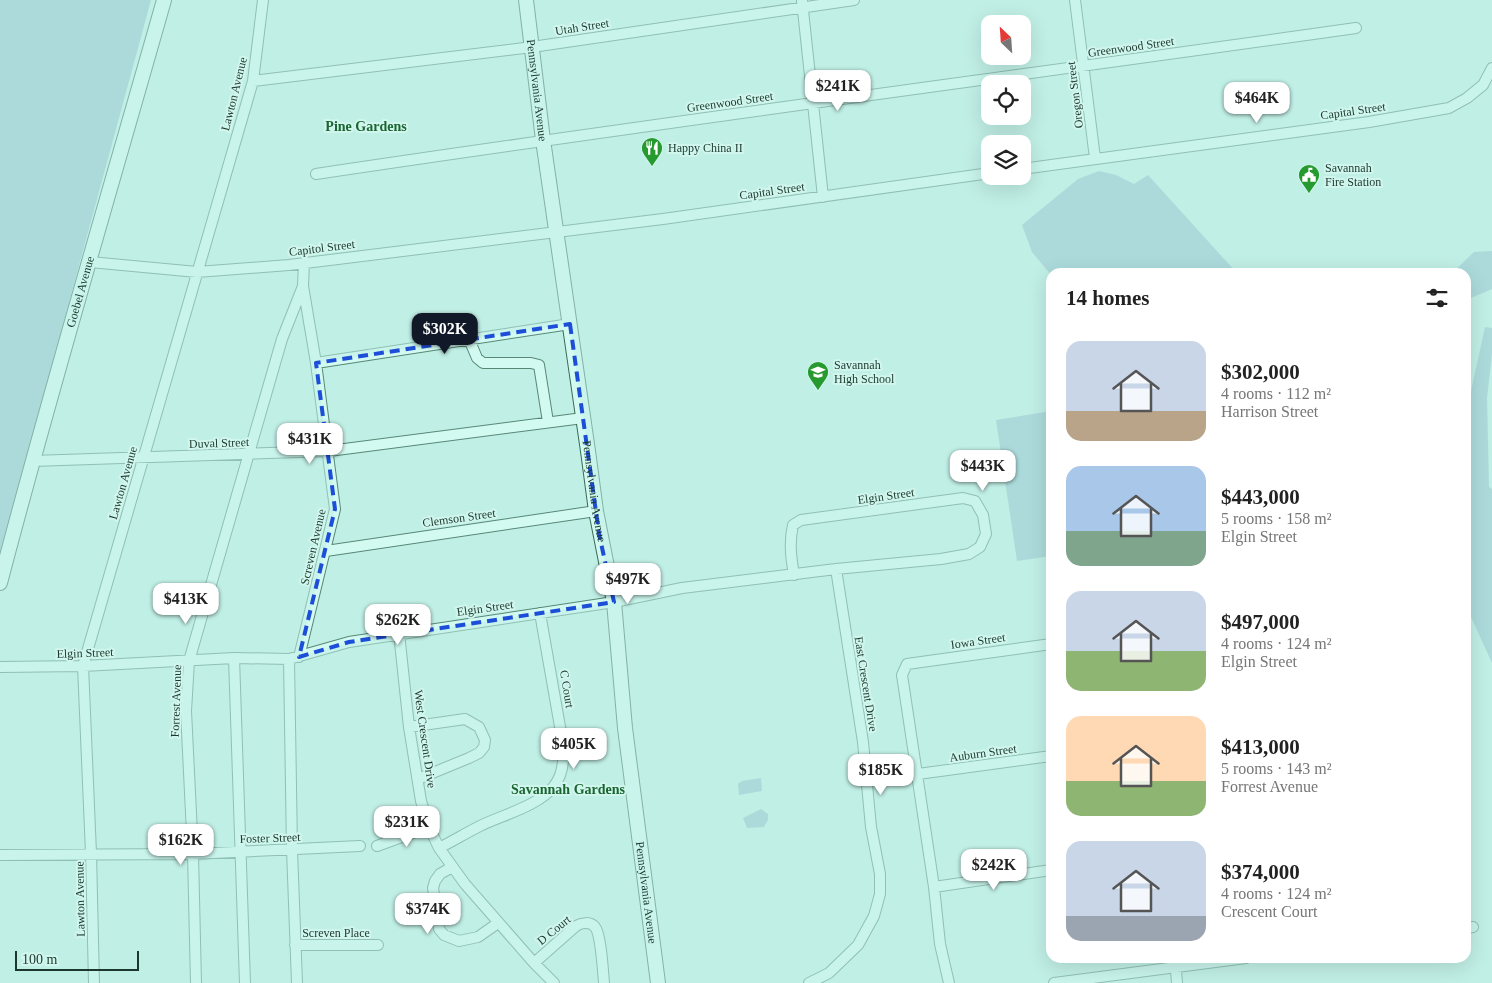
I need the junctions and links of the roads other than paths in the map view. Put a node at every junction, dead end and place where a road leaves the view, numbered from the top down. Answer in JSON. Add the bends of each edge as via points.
{"nodes":[{"id":1,"x":164,"y":0,"type":"edge"},
{"id":2,"x":263,"y":0,"type":"edge"},
{"id":3,"x":526,"y":0,"type":"edge"},
{"id":4,"x":854,"y":0,"type":"edge"},
{"id":5,"x":1075,"y":0,"type":"edge"},
{"id":6,"x":803,"y":3,"type":"edge"},
{"id":7,"x":1356,"y":28,"type":"dead end"},
{"id":8,"x":532,"y":47,"type":"junction"},
{"id":9,"x":1084,"y":67,"type":"junction"},
{"id":10,"x":1492,"y":68,"type":"edge"},
{"id":11,"x":253,"y":81,"type":"junction"},
{"id":12,"x":814,"y":103,"type":"junction"},
{"id":13,"x":543,"y":140,"type":"junction"},
{"id":14,"x":1095,"y":158,"type":"junction"},
{"id":15,"x":1031,"y":168,"type":"edge"},
{"id":16,"x":316,"y":174,"type":"dead end"},
{"id":17,"x":981,"y":175,"type":"edge"},
{"id":18,"x":822,"y":197,"type":"junction"},
{"id":19,"x":556,"y":233,"type":"junction"},
{"id":20,"x":90,"y":262,"type":"junction"},
{"id":21,"x":304,"y":263,"type":"junction"},
{"id":22,"x":197,"y":272,"type":"junction"},
{"id":23,"x":303,"y":286,"type":"junction"},
{"id":24,"x":570,"y":324,"type":"junction"},
{"id":25,"x":469,"y":339,"type":"junction"},
{"id":26,"x":316,"y":363,"type":"junction"},
{"id":27,"x":583,"y":418,"type":"junction"},
{"id":28,"x":548,"y":422,"type":"junction"},
{"id":29,"x":329,"y":451,"type":"junction"},
{"id":30,"x":249,"y":455,"type":"junction"},
{"id":31,"x":144,"y":457,"type":"junction"},
{"id":32,"x":32,"y":460,"type":"junction"},
{"id":33,"x":596,"y":511,"type":"junction"},
{"id":34,"x":326,"y":551,"type":"junction"},
{"id":35,"x":836,"y":569,"type":"junction"},
{"id":36,"x":794,"y":576,"type":"junction"},
{"id":37,"x":0,"y":583,"type":"edge"},
{"id":38,"x":614,"y":602,"type":"junction"},
{"id":39,"x":540,"y":613,"type":"junction"},
{"id":40,"x":399,"y":633,"type":"junction"},
{"id":41,"x":1046,"y":645,"type":"edge"},
{"id":42,"x":234,"y":658,"type":"junction"},
{"id":43,"x":294,"y":658,"type":"junction"},
{"id":44,"x":189,"y":660,"type":"junction"},
{"id":45,"x":83,"y":666,"type":"junction"},
{"id":46,"x":0,"y":667,"type":"edge"},
{"id":47,"x":410,"y":727,"type":"junction"},
{"id":48,"x":1046,"y":757,"type":"edge"},
{"id":49,"x":918,"y":774,"type":"junction"},
{"id":50,"x":418,"y":779,"type":"junction"},
{"id":51,"x":429,"y":827,"type":"junction"},
{"id":52,"x":360,"y":846,"type":"dead end"},
{"id":53,"x":377,"y":846,"type":"dead end"},
{"id":54,"x":439,"y":848,"type":"junction"},
{"id":55,"x":292,"y":850,"type":"junction"},
{"id":56,"x":240,"y":852,"type":"junction"},
{"id":57,"x":91,"y":853,"type":"junction"},
{"id":58,"x":193,"y":854,"type":"junction"},
{"id":59,"x":0,"y":855,"type":"edge"},
{"id":60,"x":452,"y":867,"type":"junction"},
{"id":61,"x":1046,"y":871,"type":"edge"},
{"id":62,"x":934,"y":887,"type":"junction"},
{"id":63,"x":498,"y":923,"type":"junction"},
{"id":64,"x":295,"y":945,"type":"junction"},
{"id":65,"x":378,"y":945,"type":"dead end"},
{"id":66,"x":534,"y":963,"type":"junction"},
{"id":67,"x":1170,"y":963,"type":"edge"},
{"id":68,"x":1176,"y":963,"type":"edge"},
{"id":69,"x":94,"y":983,"type":"edge"},
{"id":70,"x":196,"y":983,"type":"edge"},
{"id":71,"x":245,"y":983,"type":"edge"},
{"id":72,"x":296,"y":983,"type":"edge"},
{"id":73,"x":554,"y":983,"type":"edge"},
{"id":74,"x":604,"y":983,"type":"edge"},
{"id":75,"x":658,"y":983,"type":"edge"},
{"id":76,"x":809,"y":983,"type":"edge"},
{"id":77,"x":948,"y":983,"type":"edge"},
{"id":78,"x":1054,"y":983,"type":"edge"},
{"id":79,"x":1177,"y":983,"type":"edge"}],
"edges":[{"from":1,"to":20,"type":"main road","name":"Goebel Avenue"},
{"from":2,"to":11,"type":"street","name":"Lawton Avenue"},
{"from":3,"to":8,"type":"main road","name":"Pennsylvania Avenue"},
{"from":4,"to":6,"type":"street","name":"Utah Street"},
{"from":5,"to":9,"type":"street","name":"Oregon Street"},
{"from":6,"to":8,"type":"street","name":"Utah Street"},
{"from":6,"to":12,"type":"street"},
{"from":7,"to":9,"type":"street","name":"Greenwood Street"},
{"from":8,"to":11,"type":"street","name":"Utah Street"},
{"from":8,"to":13,"type":"main road","name":"Pennsylvania Avenue"},
{"from":9,"to":12,"type":"street","name":"Greenwood Street"},
{"from":9,"to":14,"type":"street","name":"Oregon Street"},
{"from":10,"to":14,"type":"street","name":"Capital Street","via":[[1483,85],[1449,108],[1370,122]]},
{"from":11,"to":22,"type":"street","name":"Lawton Avenue"},
{"from":12,"to":13,"type":"street","name":"Greenwood Street"},
{"from":12,"to":18,"type":"street"},
{"from":13,"to":16,"type":"street","name":"Greenwood Street"},
{"from":13,"to":19,"type":"main road","name":"Pennsylvania Avenue"},
{"from":14,"to":15,"type":"street","name":"Capital Street"},
{"from":17,"to":18,"type":"street","name":"Capital Street"},
{"from":18,"to":19,"type":"street","name":"Capital Street"},
{"from":19,"to":21,"type":"street","name":"Capitol Street"},
{"from":19,"to":24,"type":"main road","name":"Pennsylvania Avenue"},
{"from":20,"to":22,"type":"street","name":"Capitol Street"},
{"from":20,"to":32,"type":"main road","name":"Goebel Avenue"},
{"from":21,"to":22,"type":"street","name":"Capitol Street"},
{"from":21,"to":23,"type":"street","name":"Screven Avenue"},
{"from":22,"to":31,"type":"street","name":"Lawton Avenue"},
{"from":23,"to":26,"type":"street","name":"Screven Avenue"},
{"from":23,"to":30,"type":"street","name":"Forrest Avenue","via":[[282,339]]},
{"from":24,"to":25,"type":"street"},
{"from":24,"to":27,"type":"main road","name":"Pennsylvania Avenue"},
{"from":25,"to":26,"type":"street"},
{"from":25,"to":28,"type":"street","via":[[477,358],[483,363],[531,363],[539,366]]},
{"from":26,"to":29,"type":"street","name":"Screven Avenue"},
{"from":27,"to":28,"type":"street","name":"Duval Street"},
{"from":27,"to":33,"type":"main road","name":"Pennsylvania Avenue"},
{"from":28,"to":29,"type":"street","name":"Duval Street"},
{"from":29,"to":30,"type":"street","name":"Duval Street"},
{"from":29,"to":34,"type":"street","name":"Screven Avenue","via":[[335,509]]},
{"from":30,"to":31,"type":"street","name":"Duval Street"},
{"from":30,"to":44,"type":"street","name":"Forrest Avenue"},
{"from":31,"to":32,"type":"street","name":"Duval Street"},
{"from":31,"to":45,"type":"street","name":"Lawton Avenue"},
{"from":32,"to":37,"type":"main road","name":"Goebel Avenue"},
{"from":33,"to":34,"type":"street","name":"Clemson Street"},
{"from":33,"to":38,"type":"main road","name":"Pennsylvania Avenue"},
{"from":34,"to":43,"type":"street","name":"Screven Avenue"},
{"from":35,"to":36,"type":"street","name":"Elgin Street"},
{"from":35,"to":36,"type":"street","name":"Elgin Street","via":[[969,554],[980,547],[986,534],[983,515],[975,502],[964,498],[801,520],[793,525],[791,536]]},
{"from":35,"to":76,"type":"street","name":"East Crescent Drive","via":[[863,742],[880,894],[874,916],[858,945],[829,972]]},
{"from":36,"to":38,"type":"street","name":"Elgin Street","via":[[707,585]]},
{"from":38,"to":39,"type":"street","name":"Elgin Street"},
{"from":38,"to":75,"type":"main road","name":"Pennsylvania Avenue","via":[[625,728]]},
{"from":39,"to":40,"type":"street","name":"Elgin Street"},
{"from":39,"to":54,"type":"street","name":"C Court","via":[[562,738],[564,758],[560,775],[548,794]]},
{"from":40,"to":43,"type":"street","name":"Elgin Street","via":[[349,642]]},
{"from":40,"to":47,"type":"street","name":"West Crescent Drive"},
{"from":41,"to":49,"type":"street","name":"Iowa Street","via":[[907,664],[902,675]]},
{"from":42,"to":43,"type":"street","name":"Elgin Street"},
{"from":42,"to":44,"type":"street","name":"Elgin Street"},
{"from":42,"to":56,"type":"street"},
{"from":43,"to":55,"type":"street","name":"Screven Avenue"},
{"from":44,"to":45,"type":"street","name":"Elgin Street"},
{"from":44,"to":58,"type":"street","name":"Forrest Avenue","via":[[186,712]]},
{"from":45,"to":46,"type":"street","name":"Elgin Street"},
{"from":45,"to":57,"type":"street","name":"Lawton Avenue"},
{"from":47,"to":50,"type":"street","name":"West Crescent Drive"},
{"from":47,"to":50,"type":"street","via":[[465,719],[479,727],[486,740],[478,753]]},
{"from":48,"to":49,"type":"street","name":"Auburn Street"},
{"from":49,"to":62,"type":"street"},
{"from":50,"to":51,"type":"street","name":"West Crescent Drive"},
{"from":51,"to":53,"type":"street"},
{"from":51,"to":54,"type":"street","name":"West Crescent Drive"},
{"from":52,"to":55,"type":"street","name":"Foster Street"},
{"from":54,"to":60,"type":"street","name":"West Crescent Drive"},
{"from":55,"to":56,"type":"street","name":"Foster Street"},
{"from":55,"to":64,"type":"street","name":"Screven Avenue"},
{"from":56,"to":58,"type":"street","name":"Foster Street"},
{"from":56,"to":71,"type":"street"},
{"from":57,"to":58,"type":"street","name":"Foster Street"},
{"from":57,"to":59,"type":"street","name":"Foster Street"},
{"from":57,"to":69,"type":"street","name":"Lawton Avenue"},
{"from":58,"to":70,"type":"street","name":"Forrest Avenue"},
{"from":60,"to":63,"type":"street","name":"West Crescent Drive"},
{"from":60,"to":63,"type":"street","via":[[440,874],[433,888],[439,928],[444,935],[460,941],[478,937]]},
{"from":61,"to":62,"type":"street"},
{"from":62,"to":77,"type":"street"},
{"from":63,"to":66,"type":"street","name":"West Crescent Drive"},
{"from":64,"to":65,"type":"street","name":"Screven Place"},
{"from":64,"to":72,"type":"street","name":"Screven Avenue"},
{"from":66,"to":73,"type":"street","name":"West Crescent Drive"},
{"from":66,"to":74,"type":"street","name":"D Court","via":[[576,926],[590,924],[595,926],[598,935]]},
{"from":67,"to":78,"type":"street"},
{"from":68,"to":79,"type":"street"}]}
